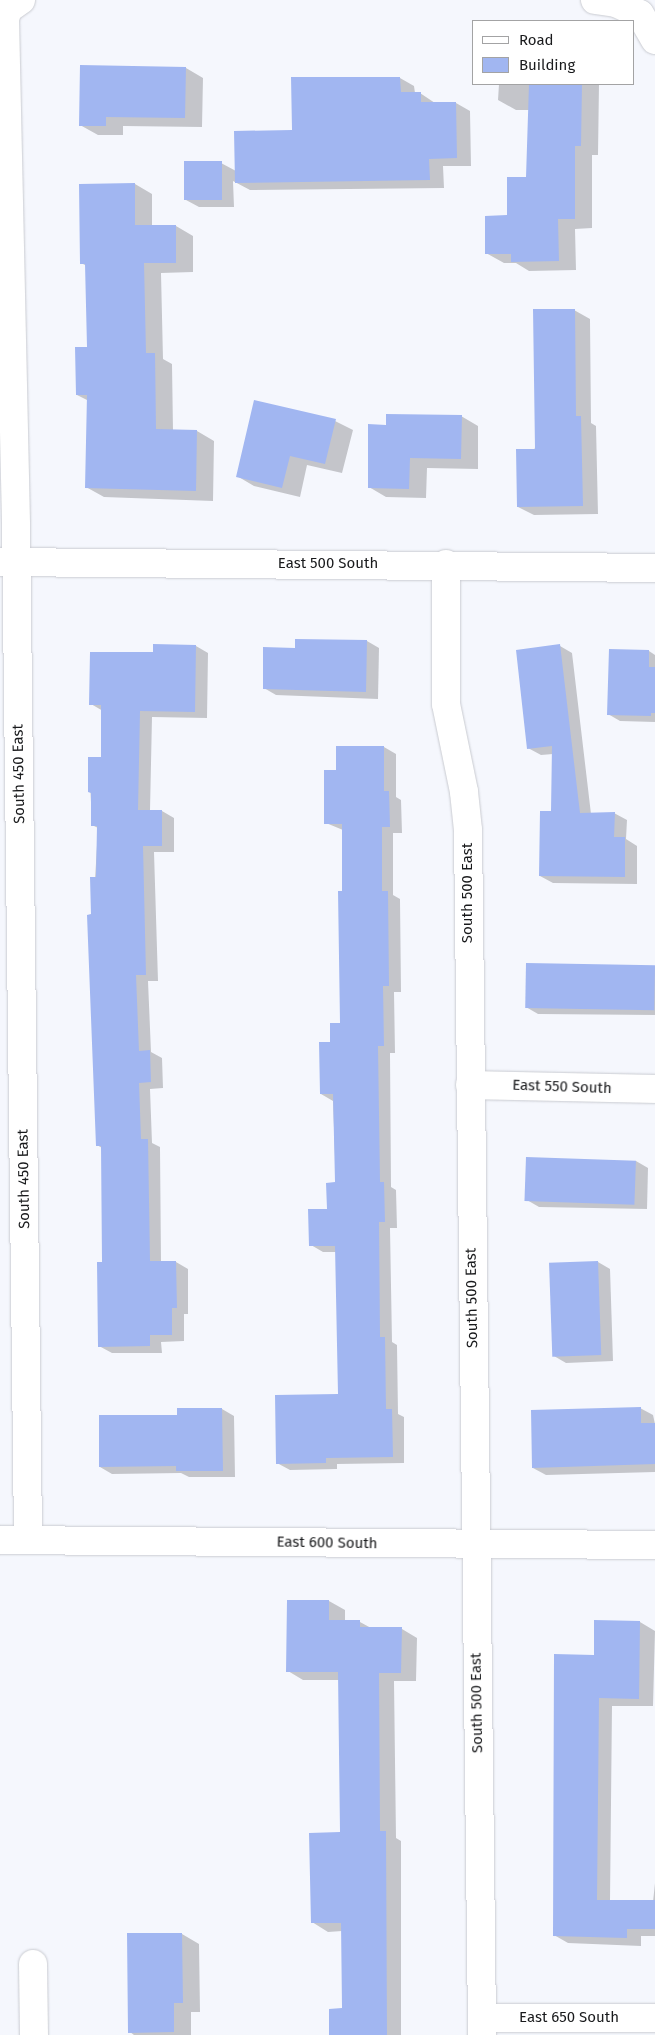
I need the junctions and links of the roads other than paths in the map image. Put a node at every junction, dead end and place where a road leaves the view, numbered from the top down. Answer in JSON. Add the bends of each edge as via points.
{"nodes":[{"id":1,"x":595,"y":0,"type":"edge"},
{"id":2,"x":14,"y":4,"type":"edge"},
{"id":3,"x":655,"y":40,"type":"edge"},
{"id":4,"x":8,"y":562,"type":"edge"},
{"id":5,"x":446,"y":564,"type":"junction"},
{"id":6,"x":655,"y":568,"type":"edge"},
{"id":7,"x":470,"y":1085,"type":"junction"},
{"id":8,"x":655,"y":1089,"type":"edge"},
{"id":9,"x":0,"y":1540,"type":"edge"},
{"id":10,"x":28,"y":1540,"type":"junction"},
{"id":11,"x":474,"y":1544,"type":"junction"},
{"id":12,"x":655,"y":1546,"type":"edge"},
{"id":13,"x":32,"y":1964,"type":"dead end"},
{"id":14,"x":655,"y":2018,"type":"edge"},
{"id":15,"x":482,"y":2027,"type":"edge"},
{"id":16,"x":34,"y":2035,"type":"edge"}],
"edges":[{"from":1,"to":3,"type":"street","via":[[616,2],[640,14]]},
{"from":2,"to":4,"type":"street","name":"South 450 East","via":[[5,18]]},
{"from":4,"to":5,"type":"street","name":"East 500 South"},
{"from":4,"to":10,"type":"street","name":"South 450 East"},
{"from":5,"to":6,"type":"street","name":"East 500 South"},
{"from":5,"to":7,"type":"street","name":"South 500 East","via":[[446,704],[464,792],[468,830]]},
{"from":7,"to":8,"type":"street","name":"East 550 South"},
{"from":7,"to":11,"type":"street","name":"South 500 East"},
{"from":9,"to":10,"type":"street","name":"East 600 South"},
{"from":10,"to":11,"type":"street","name":"East 600 South"},
{"from":11,"to":12,"type":"street","name":"East 600 South"},
{"from":11,"to":15,"type":"street","name":"South 500 East"},
{"from":13,"to":16,"type":"street"},
{"from":14,"to":15,"type":"street","name":"East 650 South"}]}
